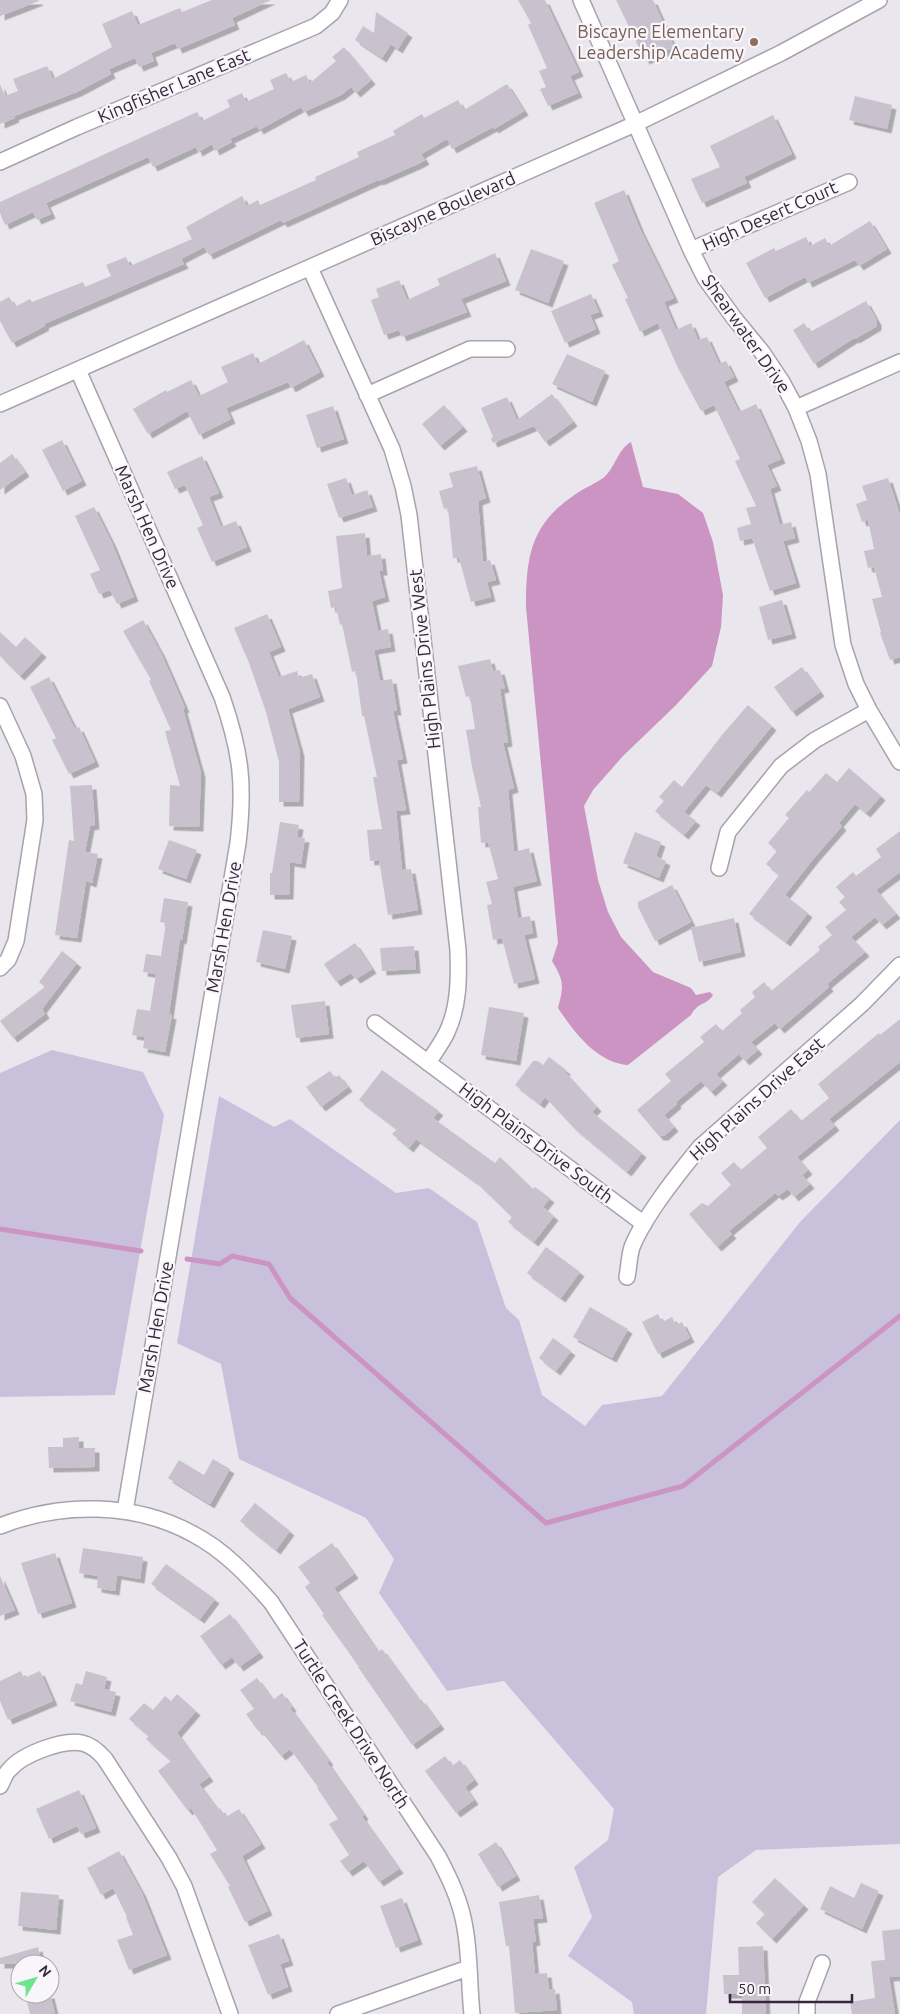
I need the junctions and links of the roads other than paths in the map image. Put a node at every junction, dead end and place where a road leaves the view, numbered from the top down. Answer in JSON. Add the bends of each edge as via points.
{"nodes":[{"id":1,"x":340,"y":0,"type":"edge"},
{"id":2,"x":581,"y":0,"type":"edge"},
{"id":3,"x":879,"y":0,"type":"edge"},
{"id":4,"x":635,"y":124,"type":"junction"},
{"id":5,"x":0,"y":162,"type":"edge"},
{"id":6,"x":849,"y":182,"type":"dead end"},
{"id":7,"x":691,"y":250,"type":"junction"},
{"id":8,"x":310,"y":268,"type":"junction"},
{"id":9,"x":507,"y":349,"type":"dead end"},
{"id":10,"x":900,"y":362,"type":"edge"},
{"id":11,"x":78,"y":370,"type":"junction"},
{"id":12,"x":367,"y":395,"type":"junction"},
{"id":13,"x":0,"y":404,"type":"edge"},
{"id":14,"x":796,"y":408,"type":"junction"},
{"id":15,"x":0,"y":706,"type":"edge"},
{"id":16,"x":869,"y":710,"type":"junction"},
{"id":17,"x":900,"y":762,"type":"edge"},
{"id":18,"x":719,"y":868,"type":"dead end"},
{"id":19,"x":900,"y":965,"type":"edge"},
{"id":20,"x":0,"y":968,"type":"edge"},
{"id":21,"x":375,"y":1023,"type":"dead end"},
{"id":22,"x":428,"y":1063,"type":"junction"},
{"id":23,"x":644,"y":1224,"type":"junction"},
{"id":24,"x":627,"y":1277,"type":"dead end"},
{"id":25,"x":125,"y":1511,"type":"junction"},
{"id":26,"x":0,"y":1526,"type":"edge"},
{"id":27,"x":0,"y":1786,"type":"edge"},
{"id":28,"x":822,"y":1963,"type":"dead end"},
{"id":29,"x":468,"y":1968,"type":"junction"},
{"id":30,"x":230,"y":2014,"type":"edge"},
{"id":31,"x":338,"y":2014,"type":"edge"},
{"id":32,"x":472,"y":2014,"type":"edge"},
{"id":33,"x":806,"y":2014,"type":"edge"}],
"edges":[{"from":1,"to":5,"type":"street","name":"Kingfisher Lane East","via":[[316,26]]},
{"from":2,"to":4,"type":"street","name":"Shearwater Drive"},
{"from":3,"to":4,"type":"street","name":"Biscayne Boulevard","via":[[781,53]]},
{"from":4,"to":7,"type":"street","name":"Shearwater Drive"},
{"from":4,"to":8,"type":"street","name":"Biscayne Boulevard"},
{"from":6,"to":7,"type":"street","name":"High Desert Court"},
{"from":7,"to":14,"type":"street","name":"Shearwater Drive","via":[[705,278],[762,352]]},
{"from":8,"to":11,"type":"street","name":"Biscayne Boulevard"},
{"from":8,"to":12,"type":"street","name":"High Plains Drive West"},
{"from":9,"to":12,"type":"street","via":[[470,349]]},
{"from":10,"to":14,"type":"street"},
{"from":11,"to":13,"type":"street","name":"Biscayne Boulevard"},
{"from":11,"to":25,"type":"street","name":"Marsh Hen Drive","via":[[222,697],[240,756],[242,783],[238,843]]},
{"from":12,"to":22,"type":"street","name":"High Plains Drive West","via":[[392,449],[409,515],[458,950],[455,1009],[447,1032]]},
{"from":14,"to":16,"type":"street","name":"Shearwater Drive","via":[[818,474],[843,645]]},
{"from":15,"to":20,"type":"street","via":[[30,774],[35,820],[16,941],[8,960]]},
{"from":16,"to":17,"type":"street","name":"Shearwater Drive"},
{"from":16,"to":18,"type":"street","via":[[815,740],[781,766],[728,832]]},
{"from":19,"to":23,"type":"street","name":"High Plains Drive East","via":[[862,1004],[700,1147]]},
{"from":21,"to":22,"type":"street","name":"High Plains Drive South"},
{"from":22,"to":23,"type":"street","name":"High Plains Drive South"},
{"from":23,"to":24,"type":"street","name":"High Plains Drive East","via":[[632,1248]]},
{"from":25,"to":26,"type":"street","name":"Turtle Creek Drive North","via":[[74,1509],[28,1517]]},
{"from":25,"to":29,"type":"street","name":"Turtle Creek Drive North","via":[[168,1523],[222,1552],[248,1575],[270,1602],[438,1856],[460,1906],[466,1930]]},
{"from":27,"to":30,"type":"street","via":[[8,1770],[22,1759],[53,1746],[69,1742],[84,1744],[105,1758],[184,1886]]},
{"from":28,"to":33,"type":"street","via":[[807,2002]]},
{"from":29,"to":31,"type":"street"},
{"from":29,"to":32,"type":"street","name":"Turtle Creek Drive North"}]}
